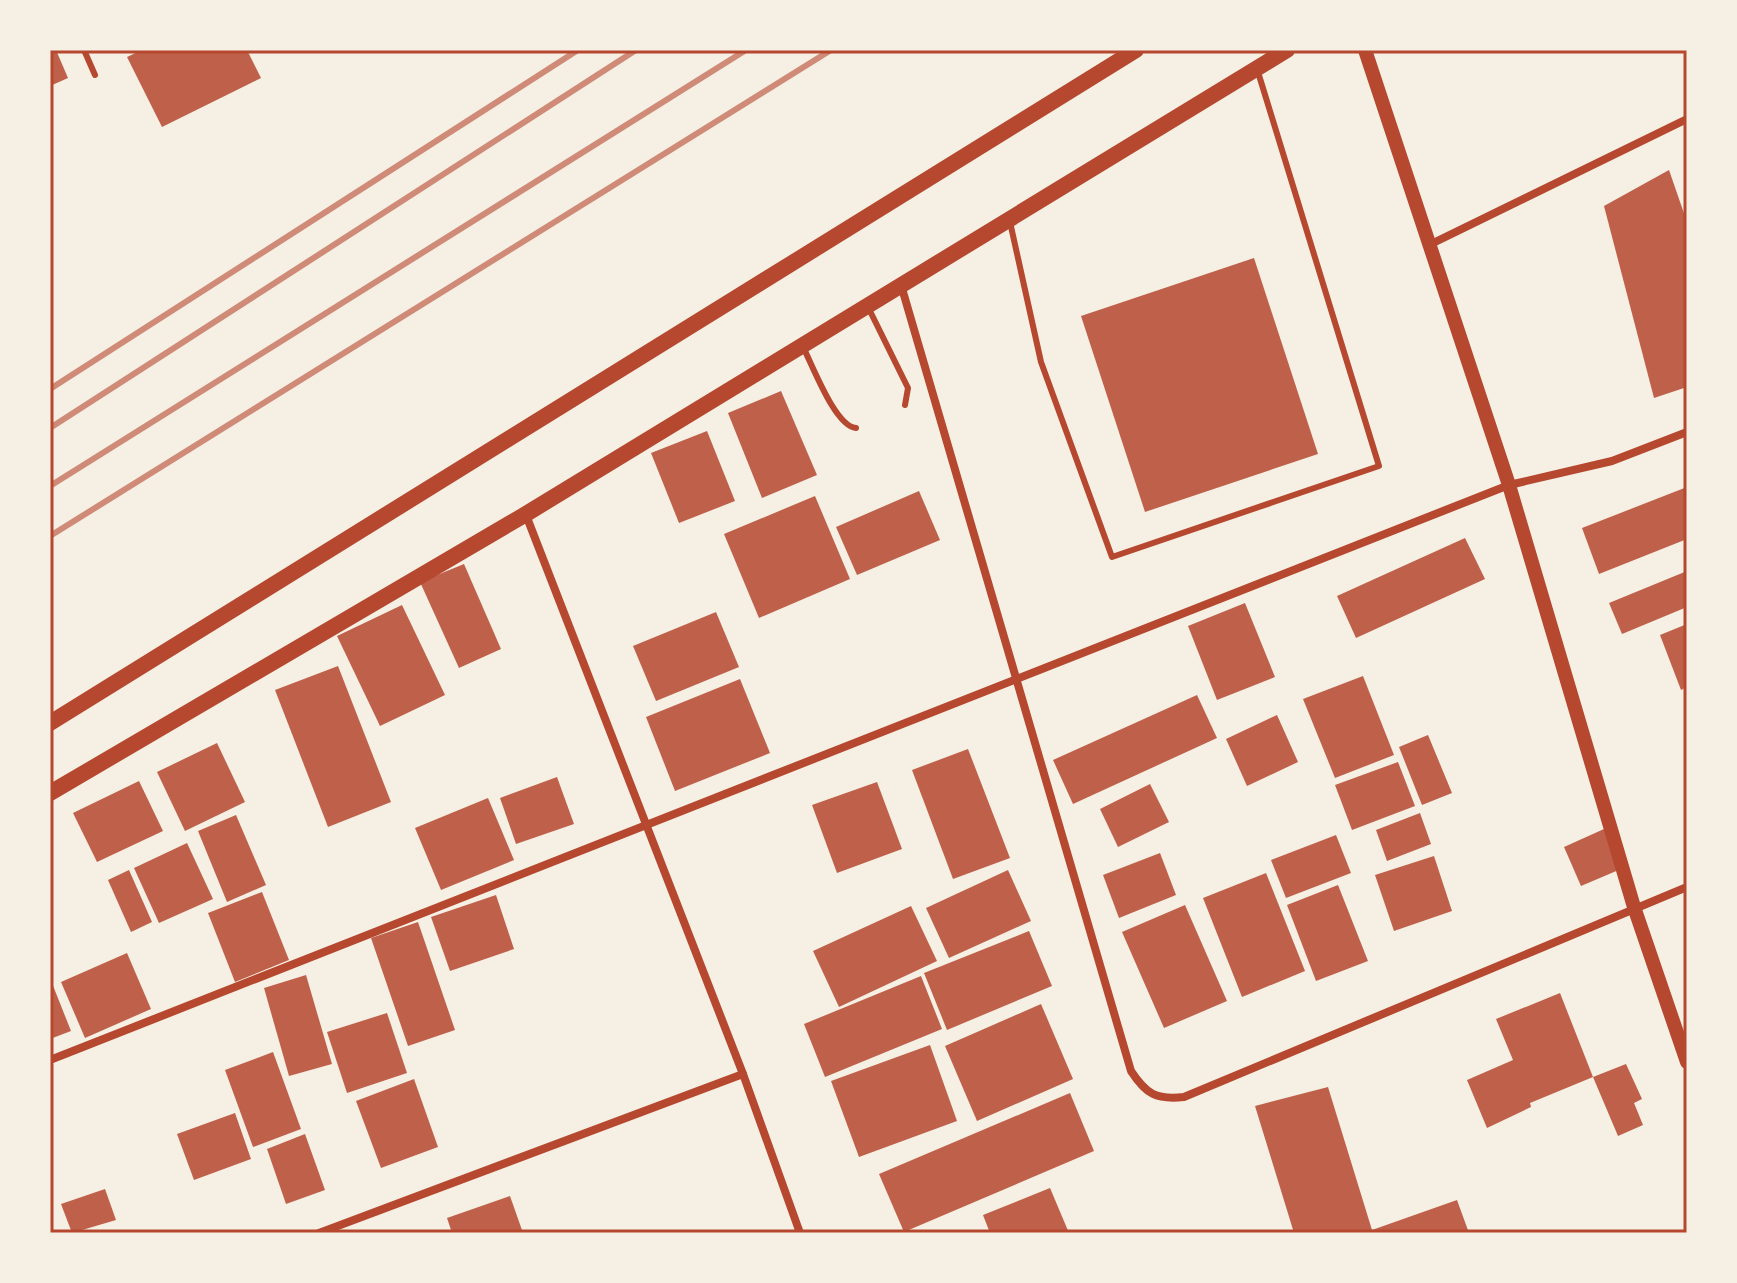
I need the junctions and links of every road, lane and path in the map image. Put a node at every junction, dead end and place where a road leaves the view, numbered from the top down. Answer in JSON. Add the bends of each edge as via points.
{"nodes":[{"id":1,"x":84,"y":50,"type":"edge"},
{"id":2,"x":1136,"y":50,"type":"edge"},
{"id":3,"x":1287,"y":50,"type":"edge"},
{"id":4,"x":1365,"y":50,"type":"edge"},
{"id":5,"x":1257,"y":68,"type":"junction"},
{"id":6,"x":95,"y":75,"type":"dead end"},
{"id":7,"x":1687,"y":119,"type":"edge"},
{"id":8,"x":1010,"y":219,"type":"junction"},
{"id":9,"x":1429,"y":245,"type":"junction"},
{"id":10,"x":901,"y":285,"type":"junction"},
{"id":11,"x":867,"y":306,"type":"junction"},
{"id":12,"x":802,"y":345,"type":"junction"},
{"id":13,"x":905,"y":405,"type":"dead end"},
{"id":14,"x":856,"y":428,"type":"dead end"},
{"id":15,"x":1687,"y":432,"type":"edge"},
{"id":16,"x":1509,"y":485,"type":"junction"},
{"id":17,"x":526,"y":514,"type":"junction"},
{"id":18,"x":1016,"y":682,"type":"junction"},
{"id":19,"x":50,"y":723,"type":"edge"},
{"id":20,"x":50,"y":793,"type":"edge"},
{"id":21,"x":647,"y":827,"type":"junction"},
{"id":22,"x":1687,"y":887,"type":"edge"},
{"id":23,"x":1634,"y":907,"type":"junction"},
{"id":24,"x":50,"y":1060,"type":"edge"},
{"id":25,"x":1687,"y":1062,"type":"edge"},
{"id":26,"x":743,"y":1074,"type":"junction"},
{"id":27,"x":319,"y":1233,"type":"edge"},
{"id":28,"x":800,"y":1233,"type":"edge"}],
"edges":[{"from":1,"to":6,"type":"lane"},
{"from":2,"to":19,"type":"main road"},
{"from":3,"to":5,"type":"main road"},
{"from":4,"to":9,"type":"street"},
{"from":5,"to":8,"type":"main road"},
{"from":5,"to":8,"type":"lane","via":[[1379,466],[1112,557],[1041,362]]},
{"from":7,"to":9,"type":"street"},
{"from":8,"to":10,"type":"main road"},
{"from":9,"to":16,"type":"street"},
{"from":10,"to":11,"type":"main road"},
{"from":10,"to":18,"type":"street"},
{"from":11,"to":12,"type":"main road"},
{"from":11,"to":13,"type":"lane","via":[[908,388]]},
{"from":12,"to":14,"type":"lane","via":[[839,418]]},
{"from":12,"to":17,"type":"main road"},
{"from":15,"to":16,"type":"street","via":[[1612,461]]},
{"from":16,"to":18,"type":"street"},
{"from":16,"to":23,"type":"street"},
{"from":17,"to":20,"type":"main road"},
{"from":17,"to":21,"type":"street"},
{"from":18,"to":21,"type":"street"},
{"from":18,"to":23,"type":"street","via":[[1131,1071],[1145,1092],[1162,1099],[1184,1097]]},
{"from":21,"to":24,"type":"street"},
{"from":21,"to":26,"type":"street"},
{"from":22,"to":23,"type":"street"},
{"from":23,"to":25,"type":"street"},
{"from":26,"to":27,"type":"street"},
{"from":26,"to":28,"type":"street"}]}
